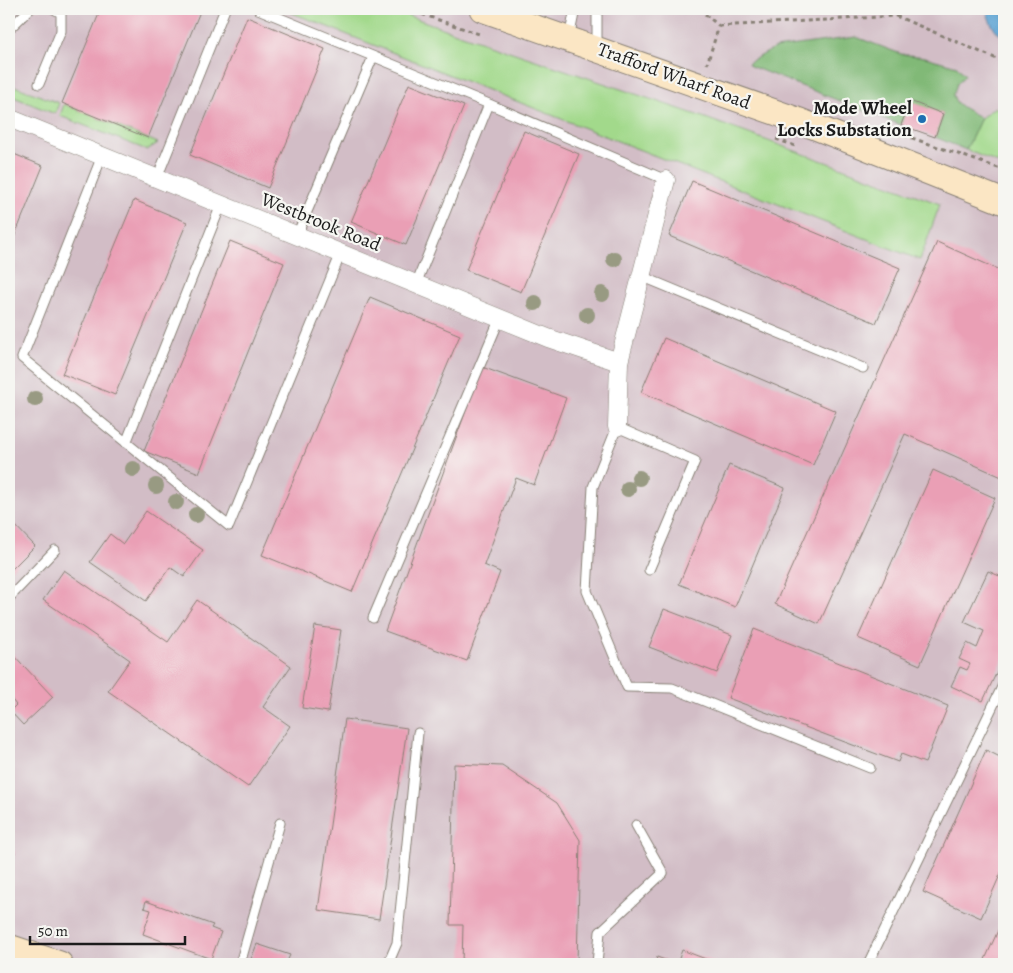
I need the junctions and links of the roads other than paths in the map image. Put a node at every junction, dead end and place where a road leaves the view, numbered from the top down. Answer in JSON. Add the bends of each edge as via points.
{"nodes":[{"id":1,"x":30,"y":9,"type":"edge"},
{"id":2,"x":54,"y":9,"type":"edge"},
{"id":3,"x":225,"y":9,"type":"edge"},
{"id":4,"x":258,"y":9,"type":"edge"},
{"id":5,"x":482,"y":9,"type":"edge"},
{"id":6,"x":575,"y":9,"type":"edge"},
{"id":7,"x":597,"y":9,"type":"edge"},
{"id":8,"x":9,"y":28,"type":"edge"},
{"id":9,"x":569,"y":38,"type":"junction"},
{"id":10,"x":597,"y":48,"type":"junction"},
{"id":11,"x":373,"y":57,"type":"junction"},
{"id":12,"x":38,"y":84,"type":"dead end"},
{"id":13,"x":490,"y":104,"type":"junction"},
{"id":14,"x":9,"y":118,"type":"edge"},
{"id":15,"x":102,"y":156,"type":"junction"},
{"id":16,"x":157,"y":178,"type":"junction"},
{"id":17,"x":666,"y":180,"type":"joint"},
{"id":18,"x":1004,"y":202,"type":"edge"},
{"id":19,"x":221,"y":205,"type":"junction"},
{"id":20,"x":297,"y":235,"type":"junction"},
{"id":21,"x":341,"y":253,"type":"junction"},
{"id":22,"x":641,"y":276,"type":"junction"},
{"id":23,"x":416,"y":284,"type":"junction"},
{"id":24,"x":500,"y":318,"type":"junction"},
{"id":25,"x":619,"y":362,"type":"junction"},
{"id":26,"x":863,"y":368,"type":"dead end"},
{"id":27,"x":617,"y":427,"type":"junction"},
{"id":28,"x":126,"y":443,"type":"junction"},
{"id":29,"x":56,"y":550,"type":"dead end"},
{"id":30,"x":649,"y":570,"type":"dead end"},
{"id":31,"x":9,"y":598,"type":"edge"},
{"id":32,"x":373,"y":618,"type":"dead end"},
{"id":33,"x":1004,"y":683,"type":"edge"},
{"id":34,"x":418,"y":733,"type":"dead end"},
{"id":35,"x":870,"y":768,"type":"dead end"},
{"id":36,"x":280,"y":823,"type":"dead end"},
{"id":37,"x":636,"y":825,"type":"dead end"},
{"id":38,"x":9,"y":947,"type":"edge"},
{"id":39,"x":60,"y":964,"type":"edge"},
{"id":40,"x":240,"y":964,"type":"edge"},
{"id":41,"x":388,"y":964,"type":"edge"},
{"id":42,"x":597,"y":964,"type":"edge"},
{"id":43,"x":868,"y":964,"type":"edge"}],
"edges":[{"from":1,"to":8,"type":"lane"},
{"from":2,"to":12,"type":"lane","via":[[61,13],[61,31]]},
{"from":3,"to":16,"type":"lane"},
{"from":4,"to":11,"type":"lane"},
{"from":5,"to":9,"type":"street","name":"Trafford Wharf Road"},
{"from":6,"to":9,"type":"lane"},
{"from":7,"to":10,"type":"lane"},
{"from":9,"to":10,"type":"street","name":"Trafford Wharf Road"},
{"from":10,"to":18,"type":"street","name":"Trafford Wharf Road","via":[[800,121]]},
{"from":11,"to":13,"type":"lane"},
{"from":11,"to":20,"type":"lane"},
{"from":13,"to":17,"type":"lane"},
{"from":13,"to":23,"type":"lane"},
{"from":14,"to":15,"type":"street","name":"Westbrook Road"},
{"from":15,"to":16,"type":"street","name":"Westbrook Road"},
{"from":15,"to":28,"type":"lane","via":[[22,358]]},
{"from":16,"to":19,"type":"street","name":"Westbrook Road"},
{"from":17,"to":22,"type":"street"},
{"from":19,"to":20,"type":"street","name":"Westbrook Road"},
{"from":19,"to":28,"type":"lane"},
{"from":20,"to":21,"type":"street","name":"Westbrook Road"},
{"from":21,"to":23,"type":"street","name":"Westbrook Road"},
{"from":21,"to":28,"type":"lane","via":[[228,526]]},
{"from":22,"to":25,"type":"street"},
{"from":22,"to":26,"type":"lane"},
{"from":23,"to":24,"type":"street","name":"Westbrook Road"},
{"from":24,"to":25,"type":"street","name":"Westbrook Road"},
{"from":24,"to":32,"type":"lane"},
{"from":25,"to":27,"type":"street"},
{"from":27,"to":30,"type":"lane","via":[[695,461]]},
{"from":27,"to":35,"type":"lane","via":[[593,487],[586,591],[627,687],[672,688]]},
{"from":29,"to":31,"type":"lane"},
{"from":33,"to":43,"type":"lane"},
{"from":34,"to":41,"type":"lane","via":[[397,943]]},
{"from":36,"to":40,"type":"lane"},
{"from":37,"to":42,"type":"lane","via":[[663,873],[600,932]]},
{"from":38,"to":39,"type":"street"}]}
